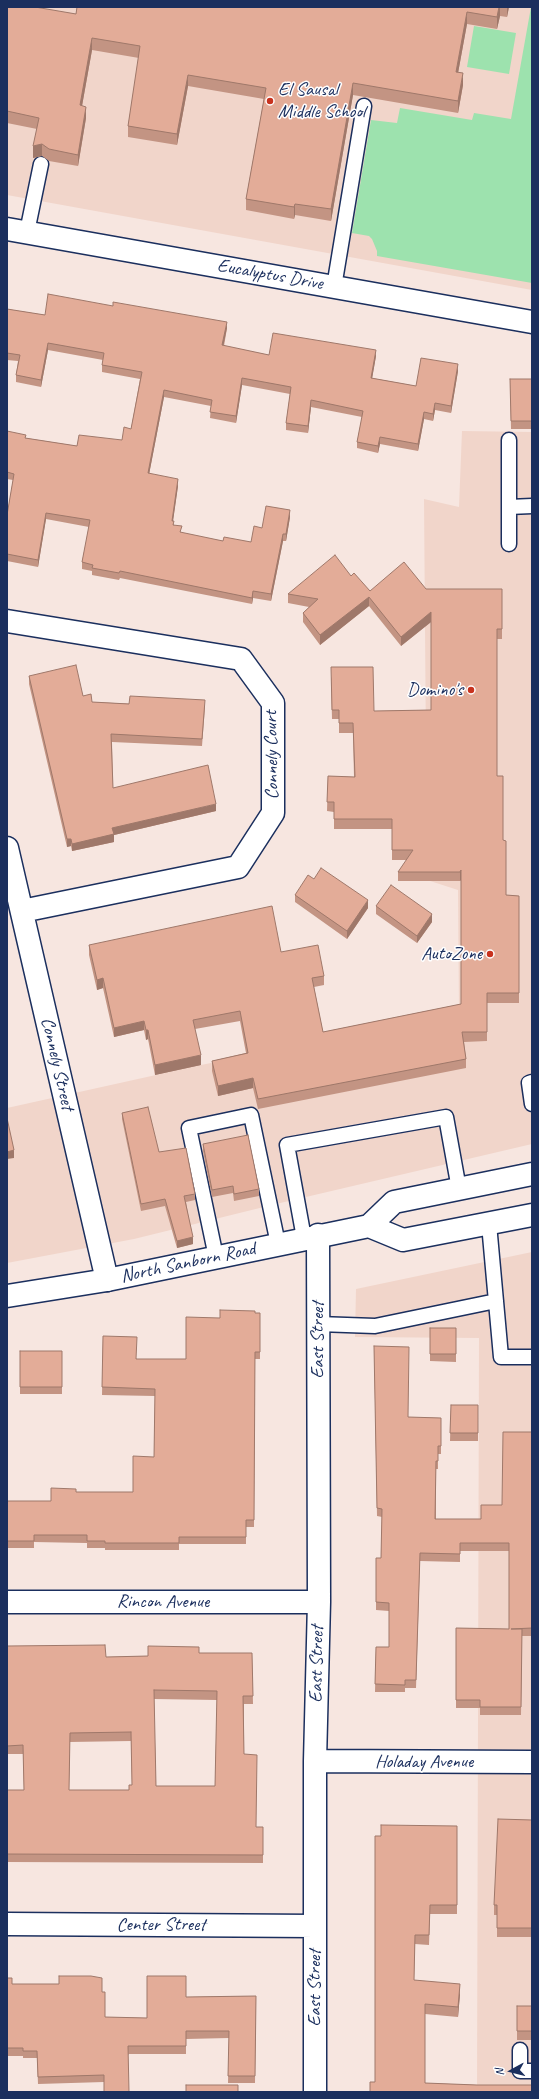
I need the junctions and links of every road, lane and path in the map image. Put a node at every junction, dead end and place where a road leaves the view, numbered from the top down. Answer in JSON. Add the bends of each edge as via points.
{"nodes":[{"id":1,"x":364,"y":106,"type":"dead end"},
{"id":2,"x":41,"y":164,"type":"edge"},
{"id":3,"x":17,"y":230,"type":"edge"},
{"id":4,"x":334,"y":287,"type":"junction"},
{"id":5,"x":532,"y":322,"type":"edge"},
{"id":6,"x":509,"y":440,"type":"dead end"},
{"id":7,"x":532,"y":506,"type":"edge"},
{"id":8,"x":509,"y":507,"type":"junction"},
{"id":9,"x":509,"y":544,"type":"dead end"},
{"id":10,"x":7,"y":621,"type":"edge"},
{"id":11,"x":7,"y":848,"type":"edge"},
{"id":12,"x":22,"y":911,"type":"junction"},
{"id":13,"x":532,"y":1082,"type":"edge"},
{"id":14,"x":532,"y":1104,"type":"edge"},
{"id":15,"x":532,"y":1174,"type":"edge"},
{"id":16,"x":459,"y":1189,"type":"junction"},
{"id":17,"x":532,"y":1215,"type":"edge"},
{"id":18,"x":489,"y":1224,"type":"junction"},
{"id":19,"x":369,"y":1226,"type":"junction"},
{"id":20,"x":311,"y":1237,"type":"junction"},
{"id":21,"x":278,"y":1244,"type":"junction"},
{"id":22,"x":216,"y":1256,"type":"junction"},
{"id":23,"x":107,"y":1280,"type":"junction"},
{"id":24,"x":7,"y":1296,"type":"edge"},
{"id":25,"x":496,"y":1301,"type":"junction"},
{"id":26,"x":318,"y":1324,"type":"junction"},
{"id":27,"x":532,"y":1357,"type":"edge"},
{"id":28,"x":7,"y":1602,"type":"edge"},
{"id":29,"x":318,"y":1602,"type":"junction"},
{"id":30,"x":315,"y":1761,"type":"junction"},
{"id":31,"x":532,"y":1762,"type":"edge"},
{"id":32,"x":7,"y":1924,"type":"edge"},
{"id":33,"x":315,"y":1926,"type":"junction"},
{"id":34,"x":520,"y":2050,"type":"dead end"},
{"id":35,"x":532,"y":2071,"type":"edge"},
{"id":36,"x":315,"y":2092,"type":"edge"}],
"edges":[{"from":1,"to":4,"type":"lane"},
{"from":2,"to":3,"type":"lane"},
{"from":3,"to":4,"type":"street","name":"Eucalyptus Drive"},
{"from":4,"to":5,"type":"street","name":"Eucalyptus Drive"},
{"from":6,"to":8,"type":"lane"},
{"from":7,"to":8,"type":"lane"},
{"from":8,"to":9,"type":"lane"},
{"from":10,"to":12,"type":"street","name":"Connely Court","via":[[241,659],[273,703],[273,814],[238,866]]},
{"from":11,"to":12,"type":"street","name":"Connely Street"},
{"from":12,"to":23,"type":"street","name":"Connely Street"},
{"from":13,"to":14,"type":"lane","via":[[529,1083]]},
{"from":15,"to":16,"type":"street"},
{"from":16,"to":19,"type":"street","via":[[394,1202]]},
{"from":16,"to":20,"type":"lane","via":[[446,1117],[287,1145]]},
{"from":17,"to":18,"type":"street"},
{"from":18,"to":19,"type":"street","via":[[403,1240]]},
{"from":18,"to":25,"type":"lane"},
{"from":19,"to":20,"type":"street","name":"North Sanborn Road"},
{"from":20,"to":21,"type":"street","name":"North Sanborn Road"},
{"from":20,"to":26,"type":"street","name":"East Street"},
{"from":21,"to":22,"type":"street","name":"North Sanborn Road"},
{"from":21,"to":22,"type":"lane","via":[[251,1115],[189,1128]]},
{"from":22,"to":23,"type":"street","name":"North Sanborn Road"},
{"from":23,"to":24,"type":"street","name":"North Sanborn Road"},
{"from":25,"to":26,"type":"lane","via":[[374,1326]]},
{"from":25,"to":27,"type":"lane","via":[[501,1358]]},
{"from":26,"to":29,"type":"street","name":"East Street"},
{"from":28,"to":29,"type":"street","name":"Rincon Avenue"},
{"from":29,"to":30,"type":"street","name":"East Street"},
{"from":30,"to":31,"type":"street","name":"Holaday Avenue"},
{"from":30,"to":33,"type":"street","name":"East Street"},
{"from":32,"to":33,"type":"street","name":"Center Street"},
{"from":33,"to":36,"type":"street","name":"East Street"},
{"from":34,"to":35,"type":"lane","via":[[520,2071]]}]}
